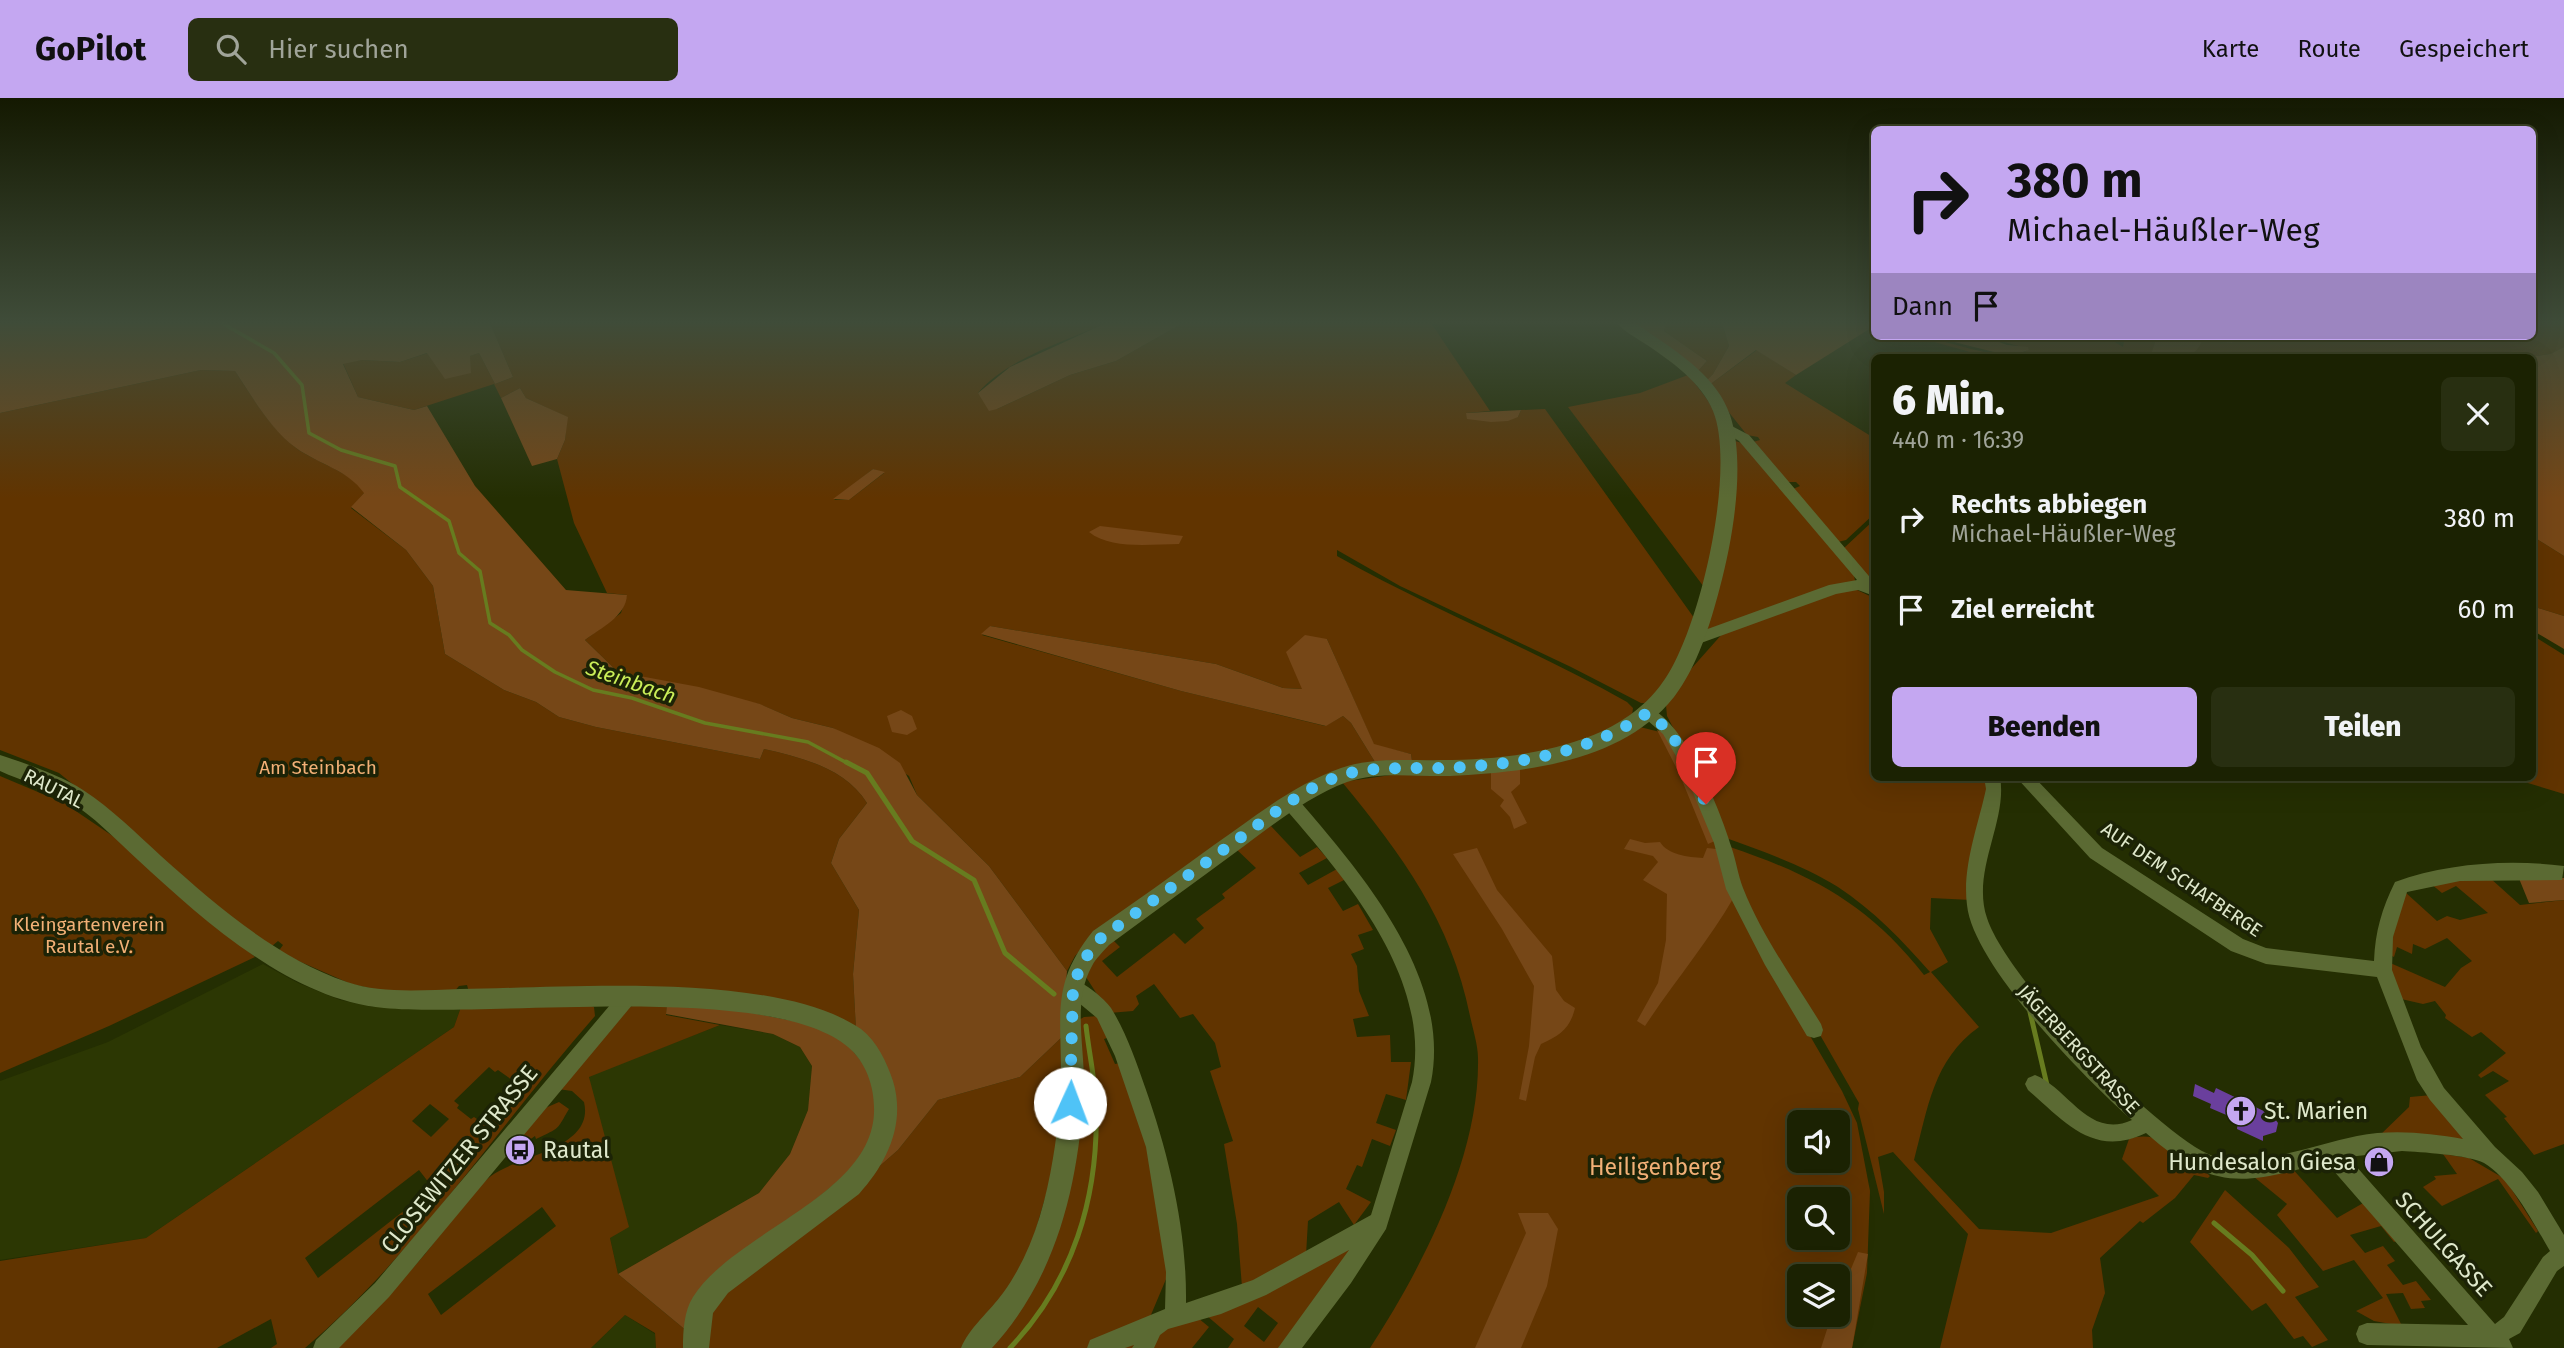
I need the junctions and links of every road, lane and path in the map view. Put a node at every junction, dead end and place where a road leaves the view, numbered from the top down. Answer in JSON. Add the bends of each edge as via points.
{"nodes":[{"id":1,"x":1698,"y":381,"type":"edge"},
{"id":2,"x":1726,"y":427,"type":"junction"},
{"id":3,"x":1871,"y":586,"type":"edge"},
{"id":4,"x":1871,"y":589,"type":"edge"},
{"id":5,"x":1696,"y":639,"type":"junction"},
{"id":6,"x":1647,"y":713,"type":"junction"},
{"id":7,"x":0,"y":762,"type":"edge"},
{"id":8,"x":1993,"y":781,"type":"edge"},
{"id":9,"x":2028,"y":781,"type":"edge"},
{"id":10,"x":1290,"y":802,"type":"junction"},
{"id":11,"x":2562,"y":873,"type":"dead end"},
{"id":12,"x":2384,"y":970,"type":"junction"},
{"id":13,"x":1073,"y":987,"type":"junction"},
{"id":14,"x":627,"y":998,"type":"junction"},
{"id":15,"x":1814,"y":1030,"type":"dead end"},
{"id":16,"x":2035,"y":1084,"type":"dead end"},
{"id":17,"x":2148,"y":1122,"type":"junction"},
{"id":18,"x":2330,"y":1152,"type":"junction"},
{"id":19,"x":2488,"y":1154,"type":"junction"},
{"id":20,"x":1379,"y":1222,"type":"junction"},
{"id":21,"x":2563,"y":1253,"type":"edge"},
{"id":22,"x":1175,"y":1315,"type":"junction"},
{"id":23,"x":1152,"y":1327,"type":"junction"},
{"id":24,"x":2367,"y":1334,"type":"dead end"},
{"id":25,"x":2498,"y":1342,"type":"edge"},
{"id":26,"x":324,"y":1348,"type":"edge"},
{"id":27,"x":696,"y":1348,"type":"edge"},
{"id":28,"x":974,"y":1348,"type":"edge"},
{"id":29,"x":1098,"y":1348,"type":"edge"},
{"id":30,"x":1143,"y":1348,"type":"edge"},
{"id":31,"x":1289,"y":1348,"type":"edge"}],
"edges":[{"from":1,"to":2,"type":"street"},
{"from":2,"to":3,"type":"street","via":[[1744,438]]},
{"from":2,"to":5,"type":"street","via":[[1723,528]]},
{"from":4,"to":5,"type":"street","via":[[1858,585],[1834,589]]},
{"from":5,"to":6,"type":"street","via":[[1677,676]]},
{"from":6,"to":10,"type":"street","via":[[1594,742],[1540,757],[1483,765],[1361,771],[1337,777]]},
{"from":6,"to":15,"type":"street","via":[[1669,730],[1689,764],[1722,843],[1735,889]]},
{"from":7,"to":14,"type":"street","name":"RAUTAL","via":[[74,794],[267,955],[346,992],[408,1000]]},
{"from":8,"to":17,"type":"street","name":"JÄGERBERGSTRASSE","via":[[1975,879],[1977,917],[1991,949],[2043,1016]]},
{"from":9,"to":12,"type":"street","name":"AUF DEM SCHAFBERGE","via":[[2096,853],[2237,945],[2266,956]]},
{"from":10,"to":13,"type":"street","via":[[1101,938],[1082,962]]},
{"from":10,"to":20,"type":"street","via":[[1375,909],[1403,966],[1420,1024],[1424,1064],[1418,1094]]},
{"from":11,"to":12,"type":"street","via":[[2483,872],[2401,887],[2384,937]]},
{"from":12,"to":19,"type":"street","via":[[2424,1074]]},
{"from":13,"to":22,"type":"street","via":[[1103,1012],[1124,1054],[1156,1147],[1176,1272]]},
{"from":13,"to":28,"type":"street","via":[[1067,1144],[1053,1218],[1028,1281],[1007,1314]]},
{"from":14,"to":26,"type":"street","name":"CLOSEWITZER STRASSE","via":[[390,1281]]},
{"from":14,"to":27,"type":"street","name":"RAUTAL","via":[[743,1003],[815,1018],[845,1032],[867,1051],[884,1094],[882,1136],[867,1167],[850,1186],[719,1284],[701,1307]]},
{"from":16,"to":17,"type":"street","via":[[2080,1121],[2107,1134],[2120,1134]]},
{"from":17,"to":18,"type":"street","name":"JÄGERBERGSTRASSE","via":[[2218,1168],[2275,1164]]},
{"from":18,"to":19,"type":"street","via":[[2400,1141]]},
{"from":18,"to":25,"type":"street","name":"SCHULGASSE"},
{"from":19,"to":21,"type":"street","via":[[2531,1199]]},
{"from":20,"to":22,"type":"street","via":[[1259,1288]]},
{"from":20,"to":31,"type":"street"},
{"from":21,"to":25,"type":"street","via":[[2550,1264]]},
{"from":22,"to":23,"type":"street"},
{"from":23,"to":29,"type":"street"},
{"from":23,"to":30,"type":"street"},
{"from":24,"to":25,"type":"street"}]}
